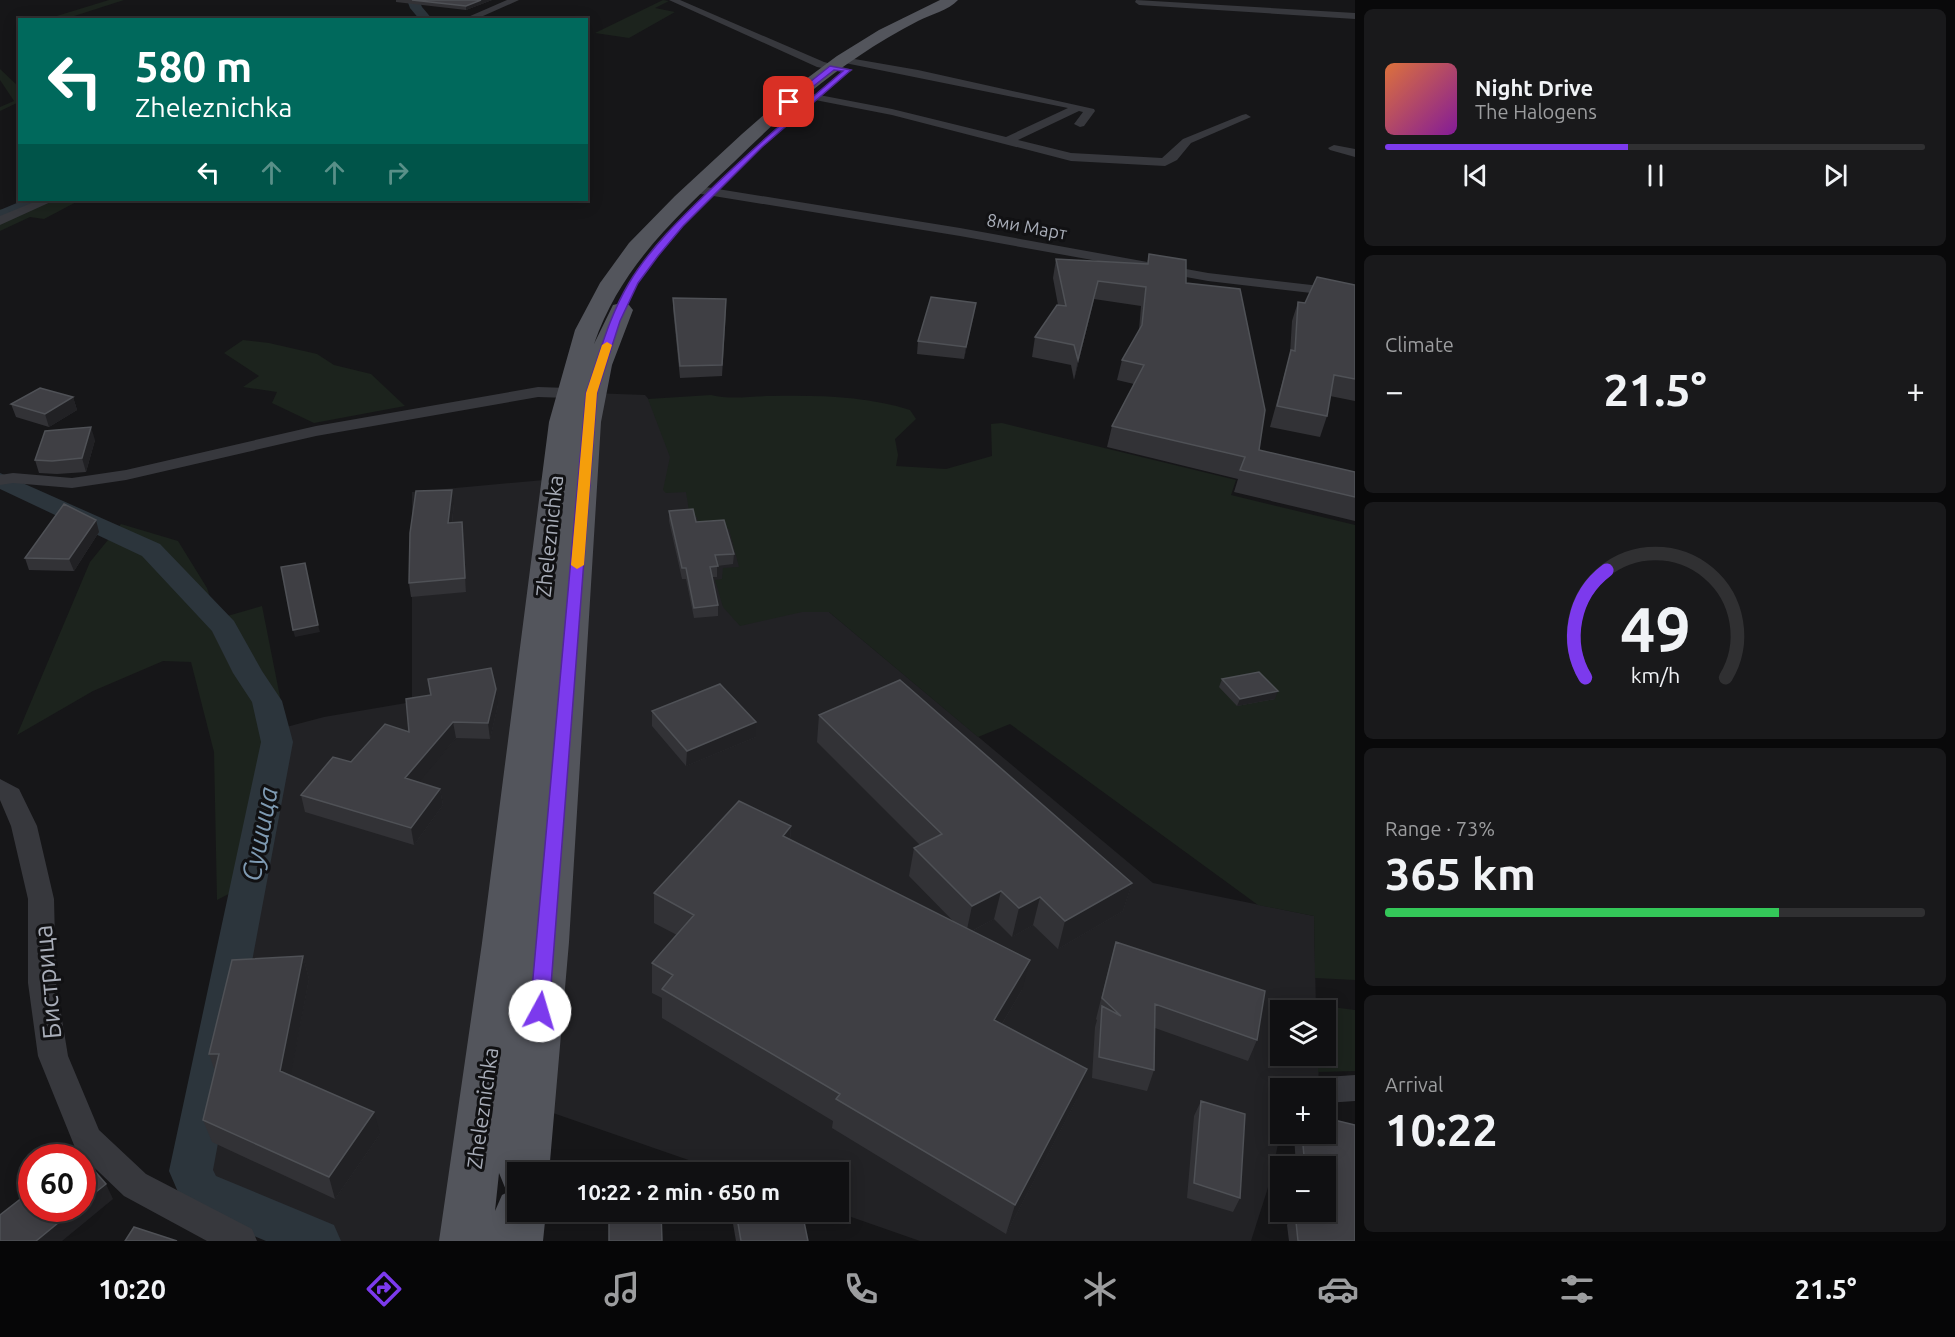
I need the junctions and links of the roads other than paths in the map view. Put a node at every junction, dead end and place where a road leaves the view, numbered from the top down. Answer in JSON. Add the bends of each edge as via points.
{"nodes":[{"id":1,"x":515,"y":0,"type":"edge"},
{"id":2,"x":673,"y":0,"type":"edge"},
{"id":3,"x":951,"y":0,"type":"edge"},
{"id":4,"x":969,"y":0,"type":"edge"},
{"id":5,"x":1139,"y":2,"type":"dead end"},
{"id":6,"x":1355,"y":15,"type":"edge"},
{"id":7,"x":470,"y":18,"type":"edge"},
{"id":8,"x":846,"y":65,"type":"junction"},
{"id":9,"x":814,"y":97,"type":"junction"},
{"id":10,"x":1079,"y":107,"type":"junction"},
{"id":11,"x":1246,"y":117,"type":"dead end"},
{"id":12,"x":1080,"y":124,"type":"dead end"},
{"id":13,"x":1007,"y":141,"type":"junction"},
{"id":14,"x":1334,"y":148,"type":"dead end"},
{"id":15,"x":1355,"y":153,"type":"edge"},
{"id":16,"x":703,"y":190,"type":"junction"},
{"id":17,"x":47,"y":201,"type":"edge"},
{"id":18,"x":0,"y":221,"type":"edge"},
{"id":19,"x":1355,"y":294,"type":"edge"},
{"id":20,"x":580,"y":393,"type":"junction"},
{"id":21,"x":4,"y":474,"type":"edge"},
{"id":22,"x":0,"y":788,"type":"edge"},
{"id":23,"x":1355,"y":1088,"type":"edge"},
{"id":24,"x":1336,"y":1089,"type":"edge"},
{"id":25,"x":525,"y":1162,"type":"edge"},
{"id":26,"x":519,"y":1222,"type":"edge"},
{"id":27,"x":240,"y":1241,"type":"edge"},
{"id":28,"x":465,"y":1241,"type":"edge"},
{"id":29,"x":517,"y":1241,"type":"edge"}],
"edges":[{"from":1,"to":7,"type":"street"},
{"from":2,"to":8,"type":"street","via":[[821,65]]},
{"from":3,"to":8,"type":"main road","name":"Zheleznichka","via":[[896,27]]},
{"from":4,"to":8,"type":"main road","name":"Zheleznichka"},
{"from":5,"to":6,"type":"street"},
{"from":8,"to":9,"type":"main road","name":"Zheleznichka"},
{"from":8,"to":10,"type":"street"},
{"from":8,"to":16,"type":"main road","name":"Zheleznichka","via":[[789,102]]},
{"from":9,"to":13,"type":"street"},
{"from":9,"to":16,"type":"main road","name":"Zheleznichka"},
{"from":10,"to":12,"type":"street","via":[[1090,111]]},
{"from":10,"to":13,"type":"street"},
{"from":11,"to":13,"type":"street","via":[[1187,141],[1165,162],[1071,157]]},
{"from":14,"to":15,"type":"street"},
{"from":16,"to":19,"type":"street","name":"8ми Март","via":[[1208,277]]},
{"from":16,"to":20,"type":"main road","name":"Zheleznichka","via":[[648,236],[613,279],[586,335]]},
{"from":17,"to":18,"type":"street"},
{"from":20,"to":21,"type":"street","via":[[538,392],[316,431],[72,483]]},
{"from":20,"to":25,"type":"main road","name":"Zheleznichka","via":[[547,942]]},
{"from":20,"to":28,"type":"main road","name":"Zheleznichka","via":[[562,422],[504,944]]},
{"from":22,"to":27,"type":"street","name":"Бистрица","via":[[10,795],[24,826],[41,899],[42,982],[53,1056],[87,1140],[135,1185]]},
{"from":23,"to":24,"type":"street"},
{"from":26,"to":29,"type":"main road"}]}
